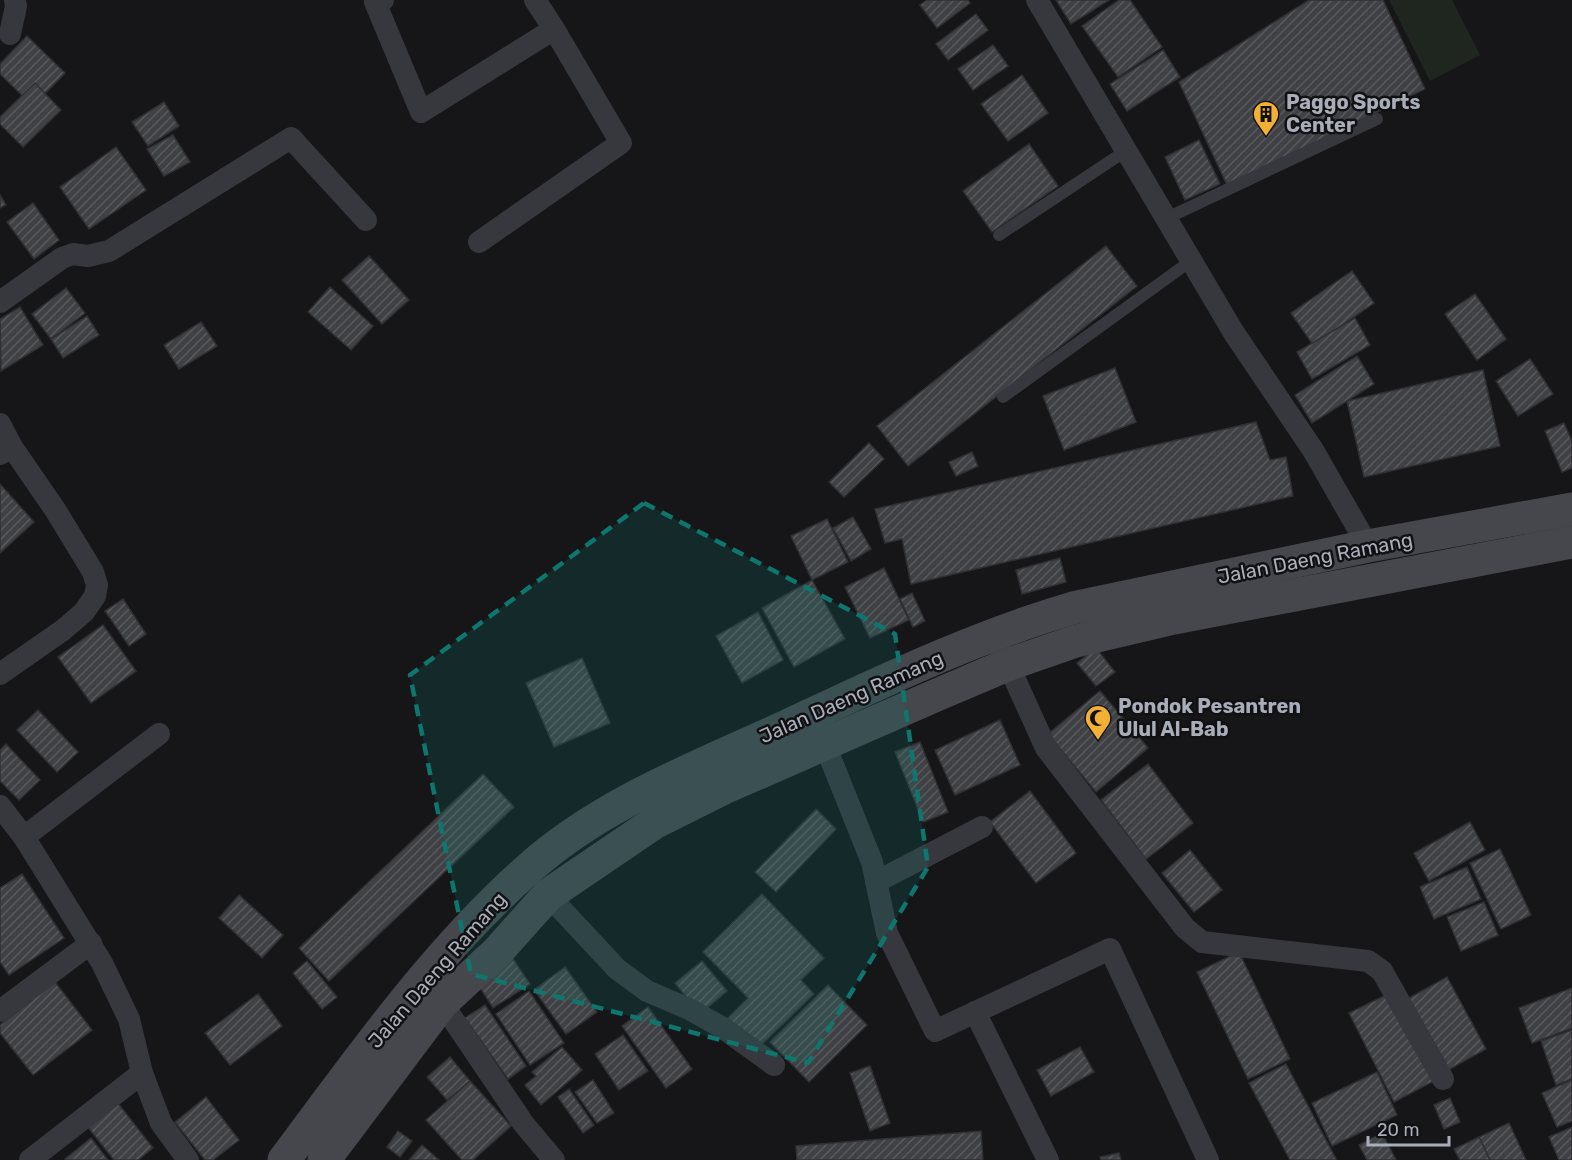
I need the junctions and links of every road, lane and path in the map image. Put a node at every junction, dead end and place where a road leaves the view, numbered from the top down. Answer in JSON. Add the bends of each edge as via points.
{"nodes":[{"id":1,"x":15,"y":0,"type":"edge"},
{"id":2,"x":383,"y":0,"type":"edge"},
{"id":3,"x":535,"y":0,"type":"edge"},
{"id":4,"x":1036,"y":0,"type":"edge"},
{"id":5,"x":554,"y":29,"type":"junction"},
{"id":6,"x":10,"y":34,"type":"dead end"},
{"id":7,"x":1377,"y":119,"type":"dead end"},
{"id":8,"x":1127,"y":150,"type":"junction"},
{"id":9,"x":1167,"y":218,"type":"junction"},
{"id":10,"x":366,"y":220,"type":"dead end"},
{"id":11,"x":999,"y":235,"type":"dead end"},
{"id":12,"x":479,"y":242,"type":"dead end"},
{"id":13,"x":1192,"y":260,"type":"junction"},
{"id":14,"x":0,"y":302,"type":"edge"},
{"id":15,"x":1003,"y":397,"type":"dead end"},
{"id":16,"x":0,"y":424,"type":"edge"},
{"id":17,"x":6,"y":450,"type":"edge"},
{"id":18,"x":1572,"y":509,"type":"edge"},
{"id":19,"x":1572,"y":542,"type":"edge"},
{"id":20,"x":1368,"y":546,"type":"junction"},
{"id":21,"x":996,"y":633,"type":"junction"},
{"id":22,"x":1007,"y":665,"type":"junction"},
{"id":23,"x":0,"y":674,"type":"edge"},
{"id":24,"x":159,"y":734,"type":"dead end"},
{"id":25,"x":825,"y":745,"type":"junction"},
{"id":26,"x":3,"y":815,"type":"edge"},
{"id":27,"x":982,"y":827,"type":"dead end"},
{"id":28,"x":24,"y":837,"type":"junction"},
{"id":29,"x":527,"y":870,"type":"junction"},
{"id":30,"x":876,"y":882,"type":"junction"},
{"id":31,"x":548,"y":895,"type":"junction"},
{"id":32,"x":91,"y":943,"type":"junction"},
{"id":33,"x":431,"y":993,"type":"junction"},
{"id":34,"x":0,"y":1011,"type":"edge"},
{"id":35,"x":975,"y":1012,"type":"junction"},
{"id":36,"x":774,"y":1065,"type":"dead end"},
{"id":37,"x":142,"y":1073,"type":"junction"},
{"id":38,"x":1443,"y":1079,"type":"dead end"},
{"id":39,"x":30,"y":1160,"type":"edge"},
{"id":40,"x":188,"y":1160,"type":"edge"},
{"id":41,"x":284,"y":1160,"type":"edge"},
{"id":42,"x":324,"y":1160,"type":"edge"},
{"id":43,"x":554,"y":1160,"type":"edge"},
{"id":44,"x":1048,"y":1160,"type":"edge"},
{"id":45,"x":1208,"y":1160,"type":"edge"}],
"edges":[{"from":1,"to":6,"type":"street"},
{"from":2,"to":5,"type":"street","via":[[375,2],[421,112]]},
{"from":3,"to":5,"type":"street"},
{"from":4,"to":8,"type":"street"},
{"from":5,"to":12,"type":"street","via":[[621,143]]},
{"from":7,"to":9,"type":"lane"},
{"from":8,"to":9,"type":"street"},
{"from":8,"to":11,"type":"lane"},
{"from":9,"to":13,"type":"street"},
{"from":10,"to":14,"type":"street","via":[[291,138],[109,251],[62,258]]},
{"from":13,"to":15,"type":"lane"},
{"from":13,"to":20,"type":"street"},
{"from":16,"to":17,"type":"street"},
{"from":17,"to":23,"type":"street","via":[[56,511],[97,585],[84,612]]},
{"from":18,"to":20,"type":"main road","name":"Jalan Daeng Ramang"},
{"from":19,"to":22,"type":"main road","name":"Jalan Daeng Ramang","via":[[1174,618],[1076,641]]},
{"from":20,"to":21,"type":"main road","name":"Jalan Daeng Ramang","via":[[1073,608]]},
{"from":21,"to":22,"type":"street"},
{"from":21,"to":29,"type":"main road","name":"Jalan Daeng Ramang","via":[[650,789],[605,813]]},
{"from":22,"to":25,"type":"main road","name":"Jalan Daeng Ramang"},
{"from":22,"to":38,"type":"street","via":[[1046,748],[1185,928],[1202,942],[1368,961],[1375,965]]},
{"from":24,"to":28,"type":"street"},
{"from":25,"to":30,"type":"street","via":[[872,862]]},
{"from":25,"to":31,"type":"main road","name":"Jalan Daeng Ramang","via":[[654,823]]},
{"from":26,"to":28,"type":"street"},
{"from":27,"to":30,"type":"street"},
{"from":28,"to":32,"type":"street"},
{"from":29,"to":31,"type":"main road"},
{"from":29,"to":33,"type":"main road","name":"Jalan Daeng Ramang","via":[[492,903]]},
{"from":30,"to":35,"type":"street","via":[[887,933],[935,1031]]},
{"from":31,"to":33,"type":"main road","name":"Jalan Daeng Ramang","via":[[498,951]]},
{"from":31,"to":36,"type":"street","via":[[630,979],[717,1024]]},
{"from":32,"to":34,"type":"street"},
{"from":32,"to":37,"type":"street","via":[[129,1019]]},
{"from":33,"to":41,"type":"main road","name":"Jalan Daeng Ramang"},
{"from":33,"to":42,"type":"main road","name":"Jalan Daeng Ramang"},
{"from":33,"to":43,"type":"street","via":[[523,1123]]},
{"from":35,"to":44,"type":"street"},
{"from":35,"to":45,"type":"street","via":[[1110,949]]},
{"from":37,"to":39,"type":"street"},
{"from":37,"to":40,"type":"street","via":[[161,1123]]}]}
